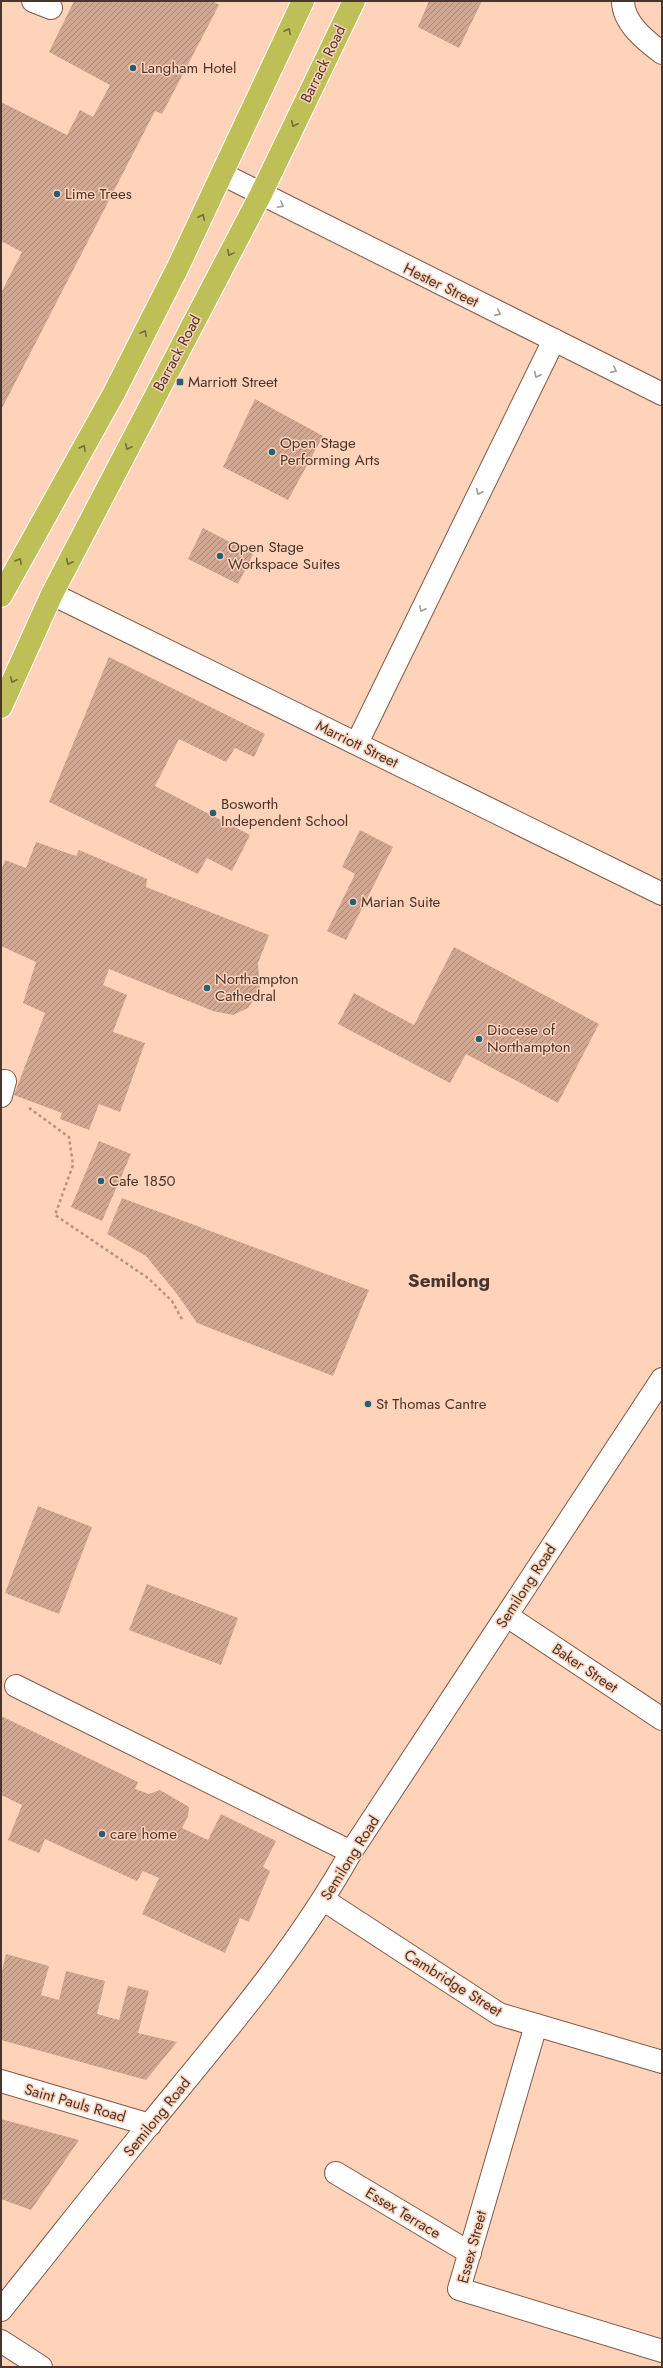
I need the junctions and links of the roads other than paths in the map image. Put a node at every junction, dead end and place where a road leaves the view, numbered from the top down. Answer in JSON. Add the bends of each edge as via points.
{"nodes":[{"id":1,"x":303,"y":1,"type":"edge"},
{"id":2,"x":354,"y":1,"type":"edge"},
{"id":3,"x":622,"y":1,"type":"edge"},
{"id":4,"x":662,"y":53,"type":"edge"},
{"id":5,"x":222,"y":174,"type":"junction"},
{"id":6,"x":261,"y":194,"type":"junction"},
{"id":7,"x":554,"y":340,"type":"junction"},
{"id":8,"x":662,"y":394,"type":"edge"},
{"id":9,"x":52,"y":594,"type":"junction"},
{"id":10,"x":1,"y":596,"type":"edge"},
{"id":11,"x":1,"y":706,"type":"edge"},
{"id":12,"x":356,"y":743,"type":"junction"},
{"id":13,"x":662,"y":894,"type":"edge"},
{"id":14,"x":662,"y":1379,"type":"edge"},
{"id":15,"x":507,"y":1616,"type":"junction"},
{"id":16,"x":16,"y":1686,"type":"dead end"},
{"id":17,"x":662,"y":1719,"type":"edge"},
{"id":18,"x":351,"y":1852,"type":"junction"},
{"id":19,"x":324,"y":1900,"type":"junction"},
{"id":20,"x":536,"y":2025,"type":"junction"},
{"id":21,"x":662,"y":2062,"type":"edge"},
{"id":22,"x":1,"y":2081,"type":"edge"},
{"id":23,"x":150,"y":2125,"type":"junction"},
{"id":24,"x":336,"y":2173,"type":"dead end"},
{"id":25,"x":470,"y":2253,"type":"junction"},
{"id":26,"x":1,"y":2310,"type":"edge"},
{"id":27,"x":1,"y":2342,"type":"edge"},
{"id":28,"x":662,"y":2351,"type":"edge"},
{"id":29,"x":41,"y":2367,"type":"edge"}],
"edges":[{"from":5,"to":1,"type":"highway","one_way":true},
{"from":2,"to":6,"type":"highway","name":"Barrack Road","one_way":true},
{"from":3,"to":4,"type":"street","via":[[623,8],[640,36]]},
{"from":5,"to":6,"type":"street","name":"Hester Street"},
{"from":10,"to":5,"type":"highway","one_way":true,"via":[[114,393]]},
{"from":6,"to":7,"type":"street","name":"Hester Street","one_way":true},
{"from":6,"to":9,"type":"highway","name":"Barrack Road","one_way":true},
{"from":7,"to":8,"type":"street","name":"Hester Street","one_way":true},
{"from":7,"to":12,"type":"street","one_way":true},
{"from":9,"to":11,"type":"highway","name":"Barrack Road","one_way":true},
{"from":9,"to":12,"type":"street","name":"Marriott Street"},
{"from":12,"to":13,"type":"street","name":"Marriott Street"},
{"from":14,"to":15,"type":"street","name":"Semilong Road"},
{"from":15,"to":17,"type":"street","name":"Baker Street"},
{"from":15,"to":18,"type":"street","name":"Semilong Road"},
{"from":16,"to":18,"type":"street"},
{"from":18,"to":19,"type":"street","name":"Semilong Road"},
{"from":19,"to":20,"type":"street","name":"Cambridge Street","via":[[499,2014]]},
{"from":19,"to":23,"type":"street","name":"Semilong Road","via":[[250,2004]]},
{"from":20,"to":21,"type":"street","name":"Cambridge Street"},
{"from":20,"to":25,"type":"street","name":"Essex Street"},
{"from":22,"to":23,"type":"street","name":"Saint Pauls Road"},
{"from":23,"to":26,"type":"street","name":"Semilong Road"},
{"from":24,"to":25,"type":"street","name":"Essex Terrace"},
{"from":25,"to":28,"type":"street","name":"Essex Street","via":[[459,2289]]},
{"from":27,"to":29,"type":"street"}]}
